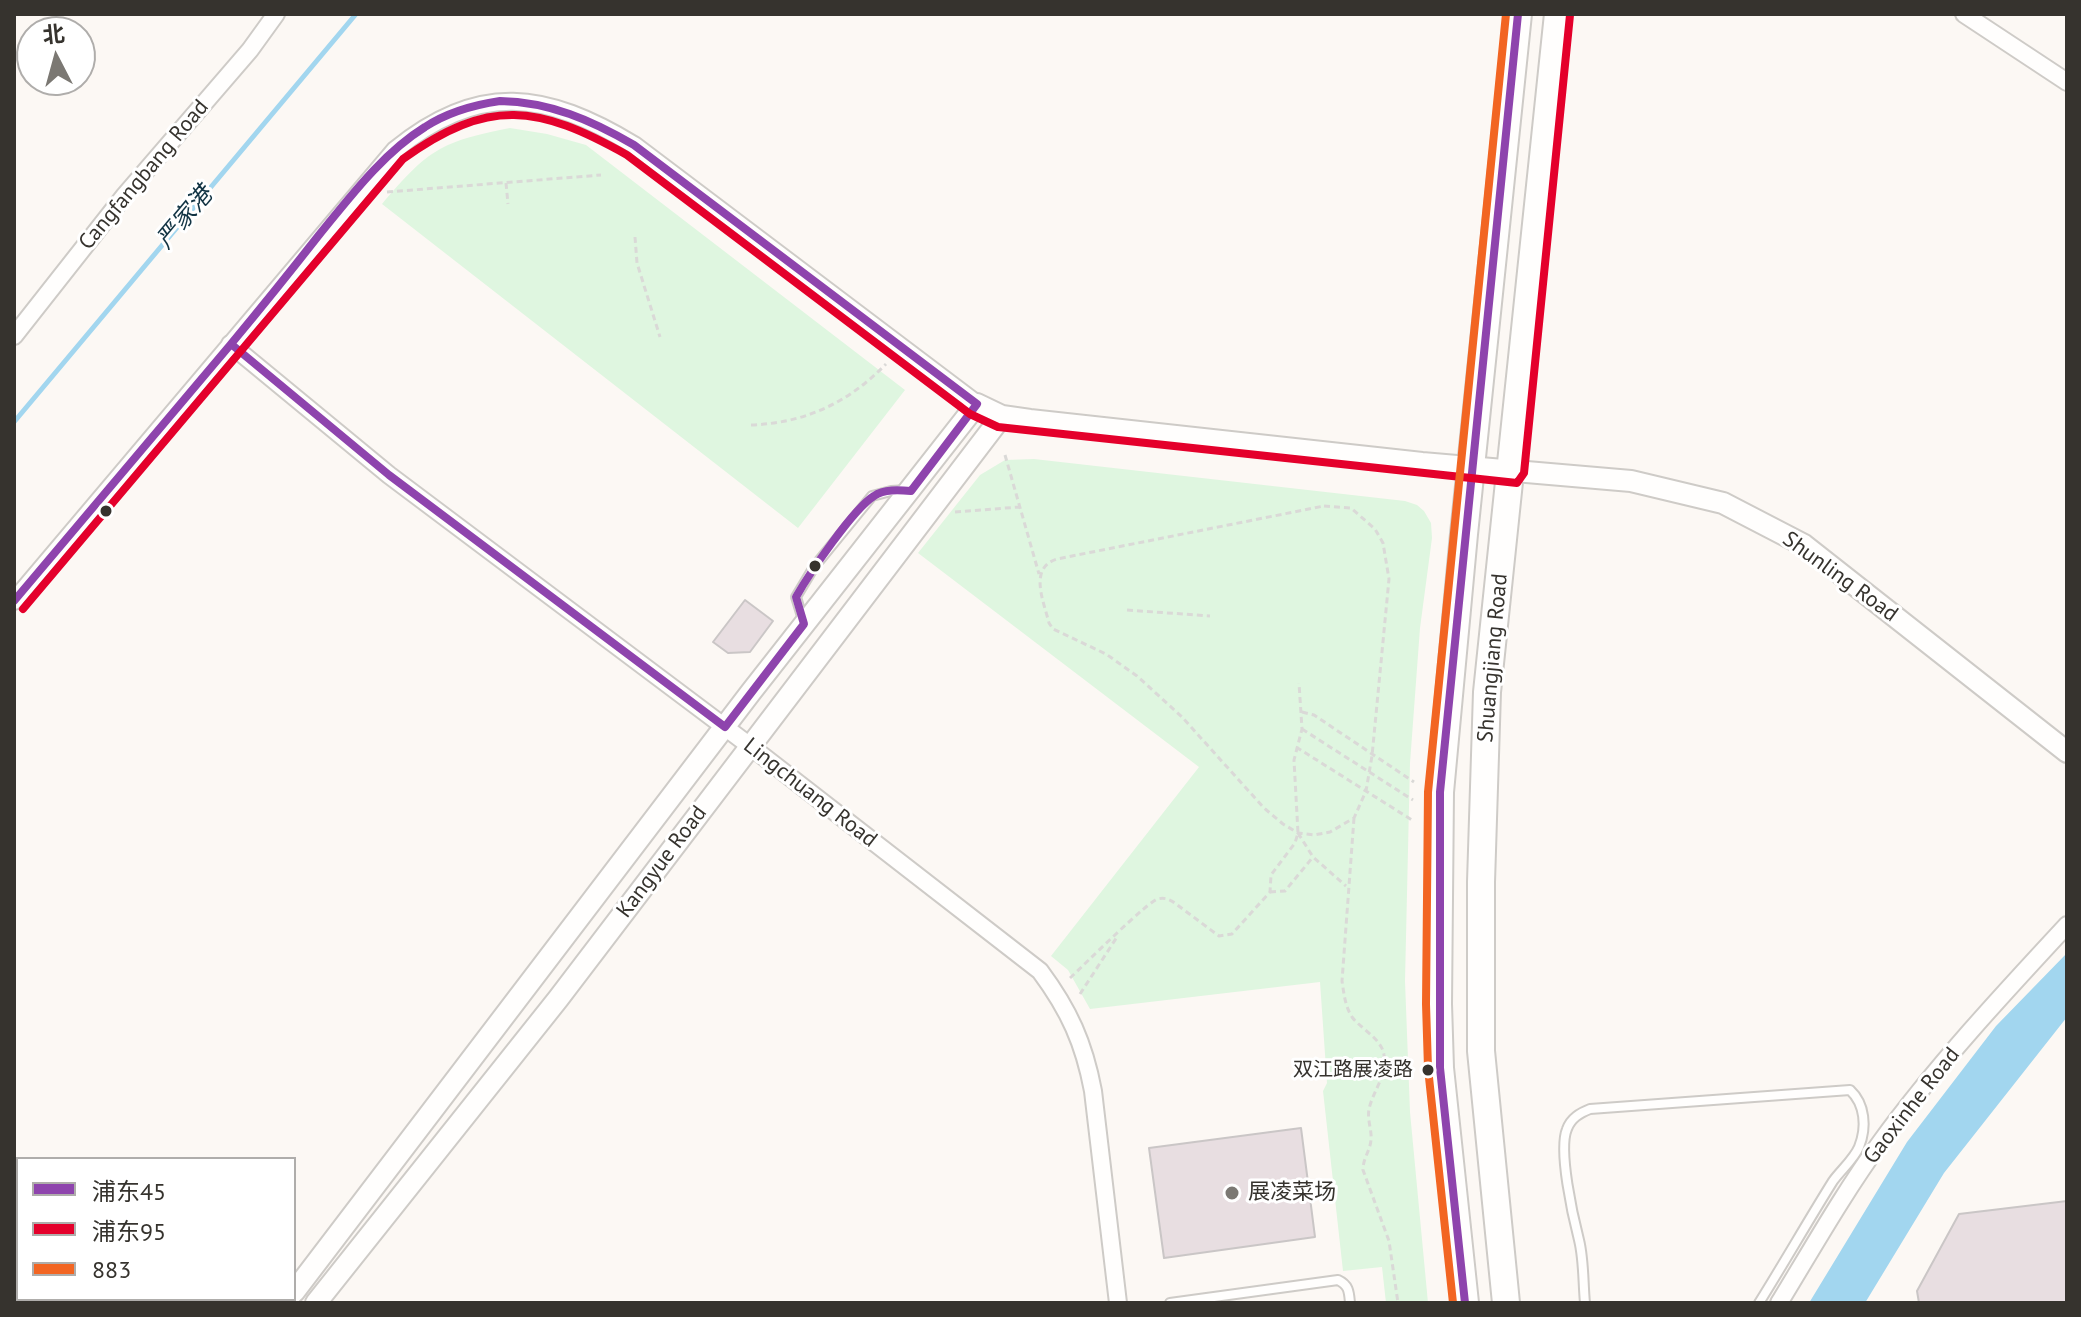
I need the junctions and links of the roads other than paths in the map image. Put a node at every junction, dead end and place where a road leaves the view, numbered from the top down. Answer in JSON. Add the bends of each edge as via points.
{"nodes":[{"id":1,"x":276,"y":14,"type":"edge"},
{"id":2,"x":1518,"y":14,"type":"edge"},
{"id":3,"x":1558,"y":14,"type":"edge"},
{"id":4,"x":1964,"y":14,"type":"edge"},
{"id":5,"x":2067,"y":82,"type":"edge"},
{"id":6,"x":14,"y":336,"type":"edge"},
{"id":7,"x":230,"y":344,"type":"junction"},
{"id":8,"x":977,"y":404,"type":"junction"},
{"id":9,"x":1002,"y":416,"type":"junction"},
{"id":10,"x":1470,"y":467,"type":"junction"},
{"id":11,"x":1512,"y":472,"type":"junction"},
{"id":12,"x":14,"y":601,"type":"edge"},
{"id":13,"x":725,"y":727,"type":"junction"},
{"id":14,"x":750,"y":746,"type":"junction"},
{"id":15,"x":2067,"y":752,"type":"edge"},
{"id":16,"x":2067,"y":925,"type":"edge"},
{"id":17,"x":296,"y":1289,"type":"edge"},
{"id":18,"x":316,"y":1303,"type":"edge"},
{"id":19,"x":1118,"y":1303,"type":"edge"},
{"id":20,"x":1170,"y":1303,"type":"edge"},
{"id":21,"x":1350,"y":1303,"type":"edge"},
{"id":22,"x":1465,"y":1303,"type":"edge"},
{"id":23,"x":1506,"y":1303,"type":"edge"},
{"id":24,"x":1585,"y":1303,"type":"edge"},
{"id":25,"x":1759,"y":1303,"type":"edge"},
{"id":26,"x":1779,"y":1303,"type":"edge"}],
"edges":[{"from":1,"to":6,"type":"street","name":"Cangfangbang Road"},
{"from":2,"to":10,"type":"main road","name":"Shuangjiang Road"},
{"from":3,"to":11,"type":"main road","name":"Shuangjiang Road"},
{"from":4,"to":5,"type":"street"},
{"from":7,"to":8,"type":"street","name":"Shunling Road","via":[[395,150],[450,114],[516,100],[598,123],[634,145]]},
{"from":7,"to":12,"type":"street","name":"Shunling Road"},
{"from":7,"to":13,"type":"street","name":"Lingchuang Road","via":[[389,475]]},
{"from":8,"to":9,"type":"street","name":"Shunling Road"},
{"from":8,"to":13,"type":"street","name":"Kangyue Road"},
{"from":9,"to":10,"type":"street","name":"Shunling Road"},
{"from":9,"to":14,"type":"street","name":"Kangyue Road"},
{"from":10,"to":11,"type":"street","name":"Shunling Road"},
{"from":10,"to":22,"type":"main road","name":"Shuangjiang Road","via":[[1440,792],[1438,1004]]},
{"from":11,"to":15,"type":"street","name":"Shunling Road","via":[[1631,481],[1723,503],[1804,545]]},
{"from":11,"to":23,"type":"main road","name":"Shuangjiang Road","via":[[1487,692],[1481,882],[1481,1051]]},
{"from":13,"to":14,"type":"street","name":"Lingchuang Road"},
{"from":13,"to":17,"type":"street","name":"Kangyue Road"},
{"from":14,"to":18,"type":"street","name":"Kangyue Road","via":[[558,999]]},
{"from":14,"to":19,"type":"street","name":"Lingchuang Road","via":[[1040,971],[1062,1000],[1093,1091]]},
{"from":16,"to":26,"type":"street","name":"Gaoxinhe Road","via":[[1986,1013],[1882,1140]]},
{"from":20,"to":21,"type":"lane","via":[[1338,1280],[1348,1289]]},
{"from":24,"to":25,"type":"lane","via":[[1565,1146],[1566,1130],[1576,1115],[1590,1109],[1850,1090],[1862,1112],[1858,1148]]}]}
